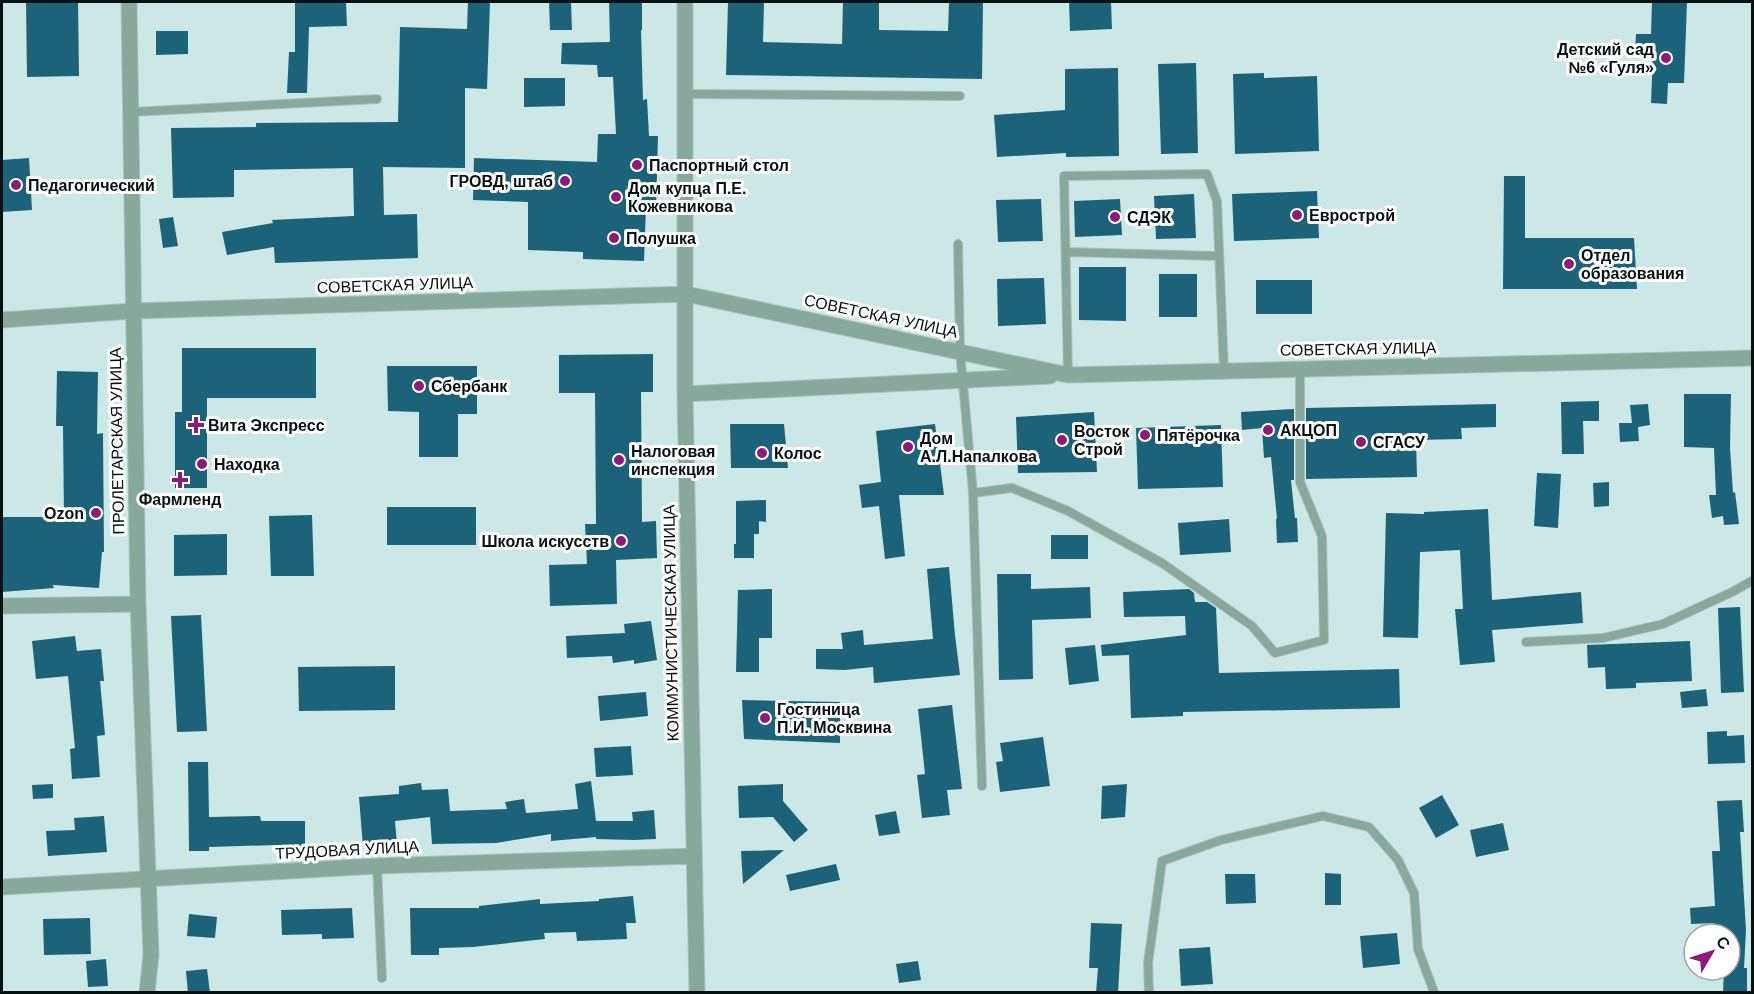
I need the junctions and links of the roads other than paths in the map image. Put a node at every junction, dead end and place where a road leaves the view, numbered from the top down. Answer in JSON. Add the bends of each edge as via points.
{"nodes":[{"id":1,"x":129,"y":2,"type":"edge"},
{"id":2,"x":686,"y":2,"type":"edge"},
{"id":3,"x":686,"y":94,"type":"junction"},
{"id":4,"x":960,"y":96,"type":"dead end"},
{"id":5,"x":377,"y":99,"type":"dead end"},
{"id":6,"x":131,"y":112,"type":"junction"},
{"id":7,"x":958,"y":244,"type":"dead end"},
{"id":8,"x":1066,"y":252,"type":"junction"},
{"id":9,"x":1219,"y":256,"type":"junction"},
{"id":10,"x":686,"y":294,"type":"junction"},
{"id":11,"x":134,"y":311,"type":"junction"},
{"id":12,"x":2,"y":320,"type":"edge"},
{"id":13,"x":960,"y":351,"type":"junction"},
{"id":14,"x":1752,"y":358,"type":"edge"},
{"id":15,"x":1300,"y":369,"type":"junction"},
{"id":16,"x":1224,"y":371,"type":"junction"},
{"id":17,"x":1068,"y":375,"type":"junction"},
{"id":18,"x":963,"y":382,"type":"junction"},
{"id":19,"x":685,"y":394,"type":"junction"},
{"id":20,"x":973,"y":493,"type":"junction"},
{"id":21,"x":1752,"y":581,"type":"edge"},
{"id":22,"x":138,"y":604,"type":"junction"},
{"id":23,"x":2,"y":606,"type":"edge"},
{"id":24,"x":1526,"y":642,"type":"dead end"},
{"id":25,"x":982,"y":786,"type":"dead end"},
{"id":26,"x":694,"y":856,"type":"junction"},
{"id":27,"x":377,"y":866,"type":"junction"},
{"id":28,"x":148,"y":879,"type":"junction"},
{"id":29,"x":2,"y":887,"type":"edge"},
{"id":30,"x":151,"y":955,"type":"junction"},
{"id":31,"x":382,"y":978,"type":"dead end"},
{"id":32,"x":147,"y":993,"type":"edge"},
{"id":33,"x":158,"y":993,"type":"edge"},
{"id":34,"x":697,"y":993,"type":"edge"},
{"id":35,"x":1149,"y":993,"type":"edge"},
{"id":36,"x":1434,"y":993,"type":"edge"}],
"edges":[{"from":1,"to":6,"type":"street","name":"ПРОЛЕТАРСКАЯ УЛИЦА"},
{"from":2,"to":3,"type":"street","name":"КОММУНИСТИЧЕСКАЯ УЛИЦА"},
{"from":3,"to":4,"type":"lane"},
{"from":3,"to":10,"type":"street","name":"КОММУНИСТИЧЕСКАЯ УЛИЦА"},
{"from":5,"to":6,"type":"lane"},
{"from":6,"to":11,"type":"street","name":"ПРОЛЕТАРСКАЯ УЛИЦА"},
{"from":7,"to":13,"type":"lane"},
{"from":8,"to":9,"type":"lane"},
{"from":8,"to":9,"type":"lane","via":[[1064,176],[1207,174],[1217,201]]},
{"from":8,"to":17,"type":"lane"},
{"from":9,"to":16,"type":"lane"},
{"from":10,"to":11,"type":"street","name":"СОВЕТСКАЯ УЛИЦА"},
{"from":10,"to":13,"type":"street","name":"СОВЕТСКАЯ УЛИЦА"},
{"from":10,"to":19,"type":"street","name":"КОММУНИСТИЧЕСКАЯ УЛИЦА"},
{"from":11,"to":12,"type":"street","name":"СОВЕТСКАЯ УЛИЦА"},
{"from":11,"to":22,"type":"street","name":"ПРОЛЕТАРСКАЯ УЛИЦА"},
{"from":13,"to":17,"type":"street","name":"СОВЕТСКАЯ УЛИЦА"},
{"from":13,"to":18,"type":"lane"},
{"from":14,"to":15,"type":"street","name":"СОВЕТСКАЯ УЛИЦА"},
{"from":15,"to":16,"type":"street","name":"СОВЕТСКАЯ УЛИЦА"},
{"from":15,"to":20,"type":"lane","via":[[1300,482],[1322,536],[1324,640],[1275,653],[1252,626],[1171,570],[1068,511],[1012,488]]},
{"from":16,"to":17,"type":"street","name":"СОВЕТСКАЯ УЛИЦА"},
{"from":17,"to":18,"type":"street"},
{"from":18,"to":19,"type":"street"},
{"from":18,"to":20,"type":"lane"},
{"from":19,"to":26,"type":"street","name":"КОММУНИСТИЧЕСКАЯ УЛИЦА"},
{"from":20,"to":25,"type":"lane"},
{"from":21,"to":24,"type":"lane","via":[[1663,624],[1603,638]]},
{"from":22,"to":23,"type":"street"},
{"from":22,"to":28,"type":"street","name":"ПРОЛЕТАРСКАЯ УЛИЦА"},
{"from":26,"to":27,"type":"street","name":"ТРУДОВАЯ УЛИЦА"},
{"from":26,"to":34,"type":"street","name":"КОММУНИСТИЧЕСКАЯ УЛИЦА"},
{"from":27,"to":28,"type":"street","name":"ТРУДОВАЯ УЛИЦА"},
{"from":27,"to":31,"type":"lane"},
{"from":28,"to":29,"type":"street","name":"ТРУДОВАЯ УЛИЦА"},
{"from":28,"to":30,"type":"street","name":"ПРОЛЕТАРСКАЯ УЛИЦА"},
{"from":30,"to":32,"type":"street"},
{"from":30,"to":33,"type":"street"},
{"from":35,"to":36,"type":"lane","via":[[1148,963],[1162,861],[1221,840],[1323,816],[1369,827],[1398,860],[1414,893],[1418,949]]}]}
